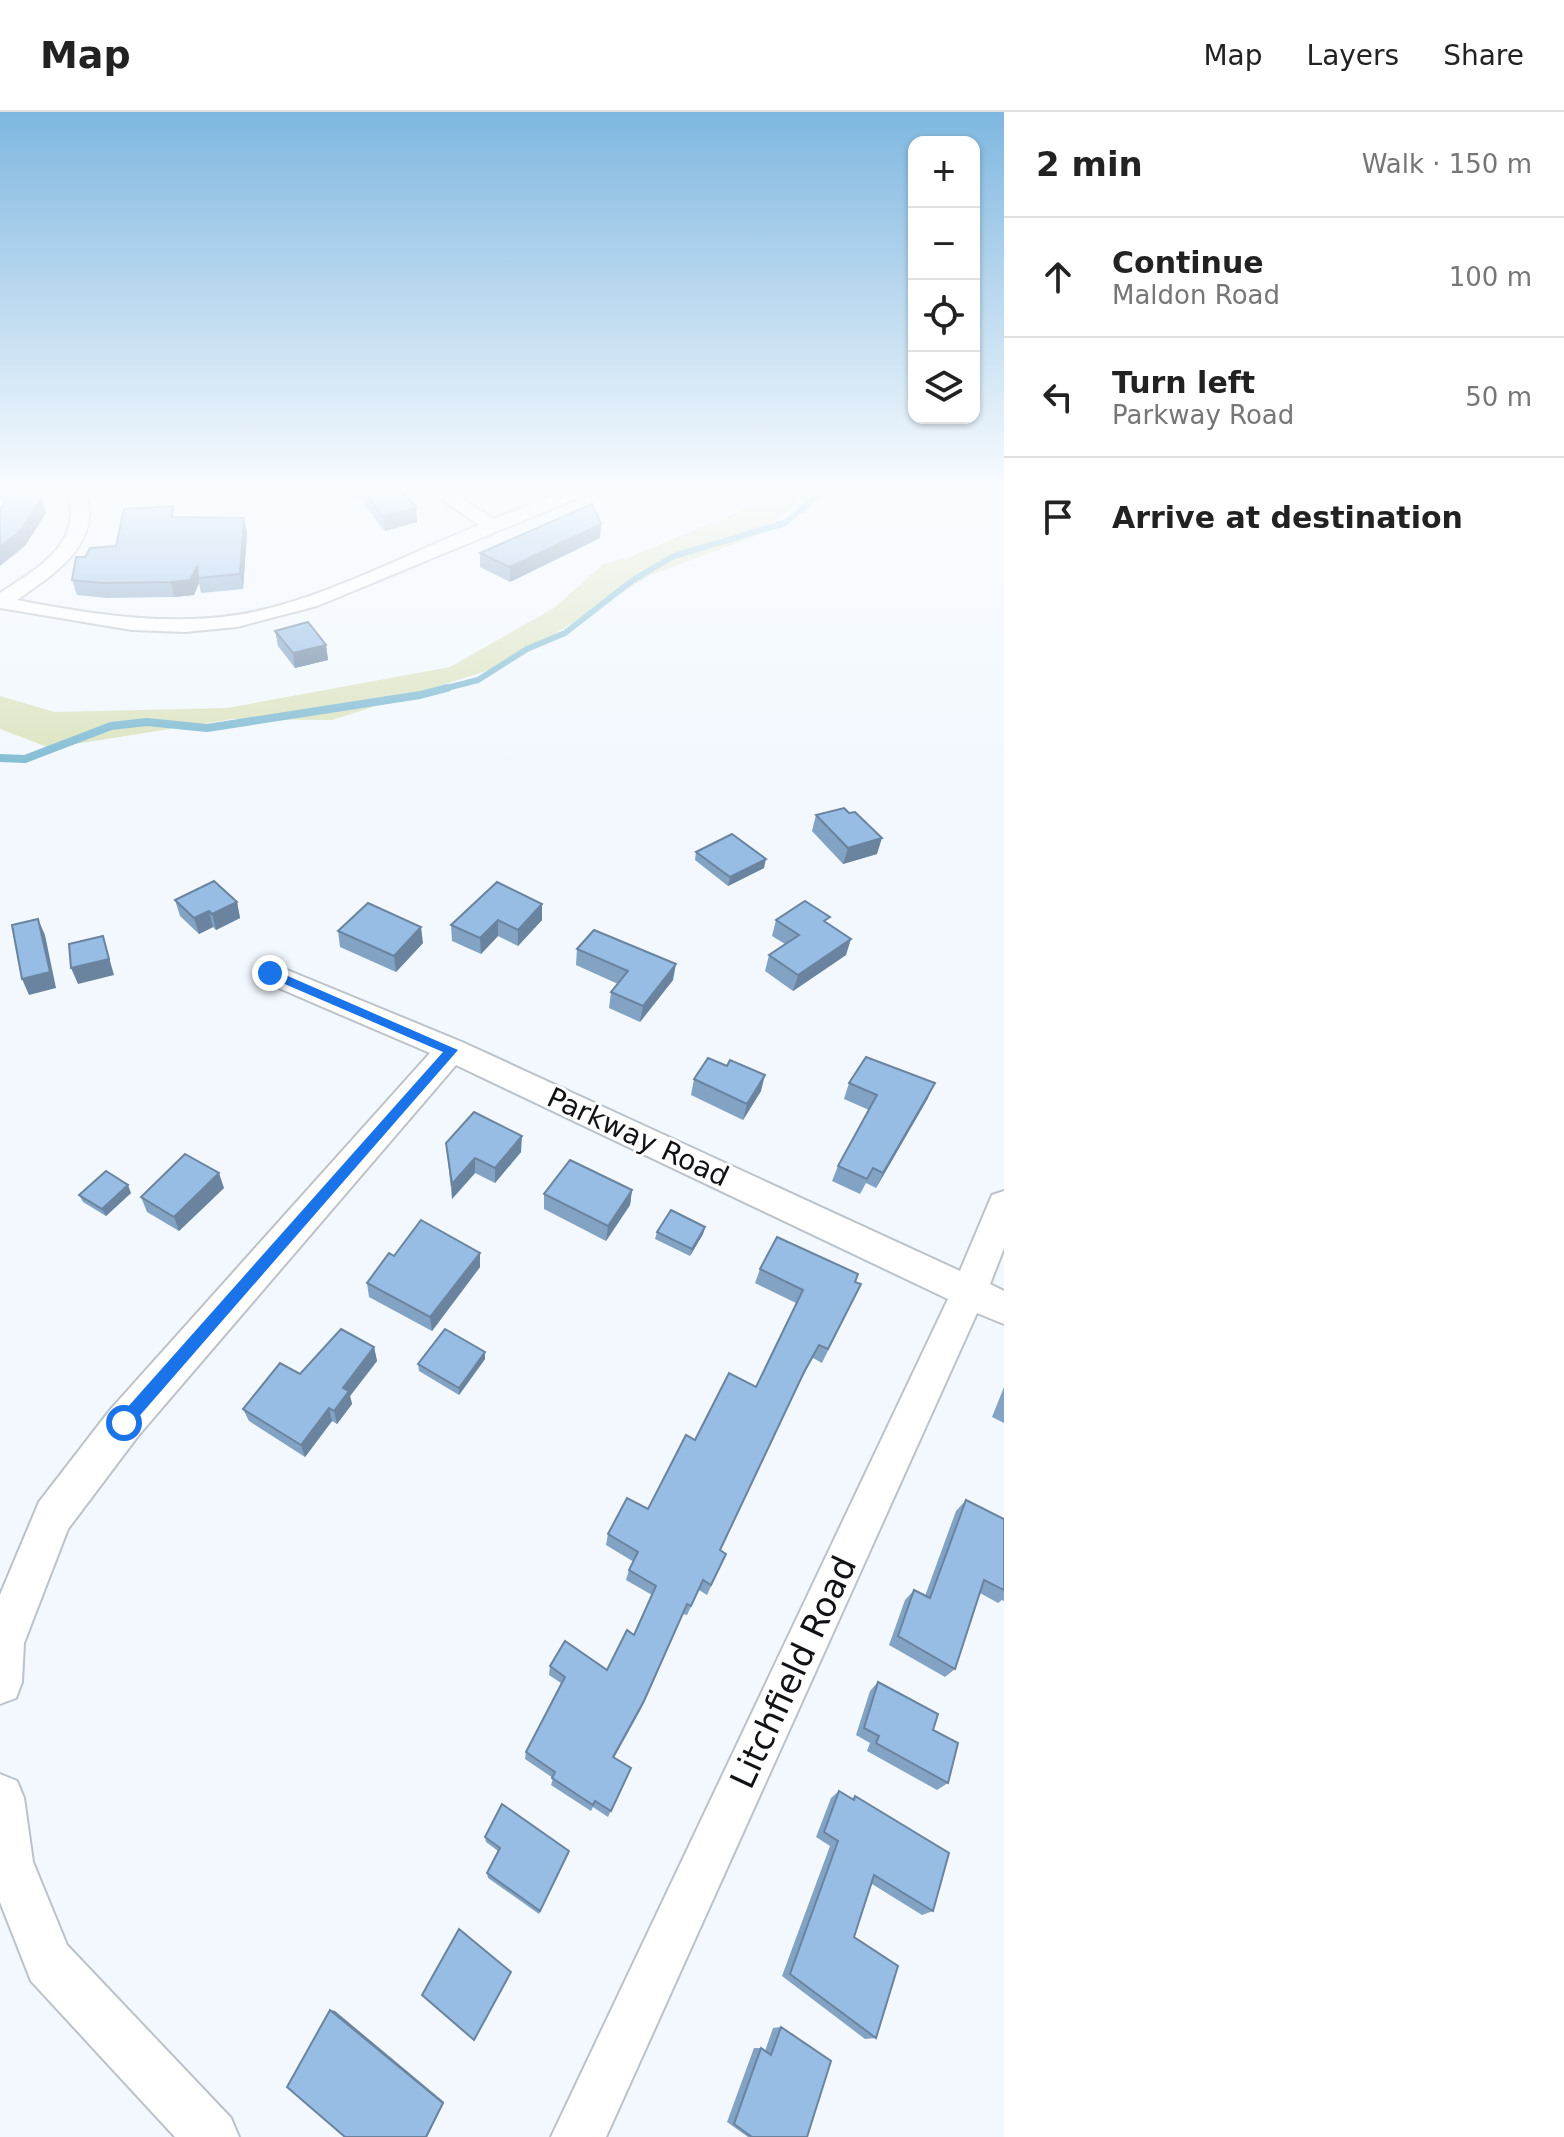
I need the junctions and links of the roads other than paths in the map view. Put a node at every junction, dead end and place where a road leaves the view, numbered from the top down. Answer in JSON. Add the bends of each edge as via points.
{"nodes":[{"id":1,"x":22,"y":586,"type":"edge"},
{"id":2,"x":350,"y":586,"type":"edge"},
{"id":3,"x":0,"y":602,"type":"edge"},
{"id":4,"x":270,"y":973,"type":"dead end"},
{"id":5,"x":451,"y":1050,"type":"junction"},
{"id":6,"x":1004,"y":1205,"type":"edge"},
{"id":7,"x":986,"y":1299,"type":"edge"},
{"id":8,"x":0,"y":1682,"type":"edge"},
{"id":9,"x":0,"y":1798,"type":"edge"},
{"id":10,"x":212,"y":2137,"type":"edge"},
{"id":11,"x":578,"y":2137,"type":"edge"}],
"edges":[{"from":1,"to":3,"type":"street"},
{"from":2,"to":3,"type":"street","via":[[280,612],[214,624],[130,624]]},
{"from":4,"to":5,"type":"street","name":"Parkway Road"},
{"from":5,"to":7,"type":"street","name":"Parkway Road"},
{"from":5,"to":8,"type":"street","via":[[124,1423],[53,1516],[2,1643]]},
{"from":6,"to":7,"type":"street","name":"Litchfield Road"},
{"from":7,"to":11,"type":"street","name":"Litchfield Road"},
{"from":9,"to":10,"type":"street","via":[[9,1862],[49,1963]]}]}
